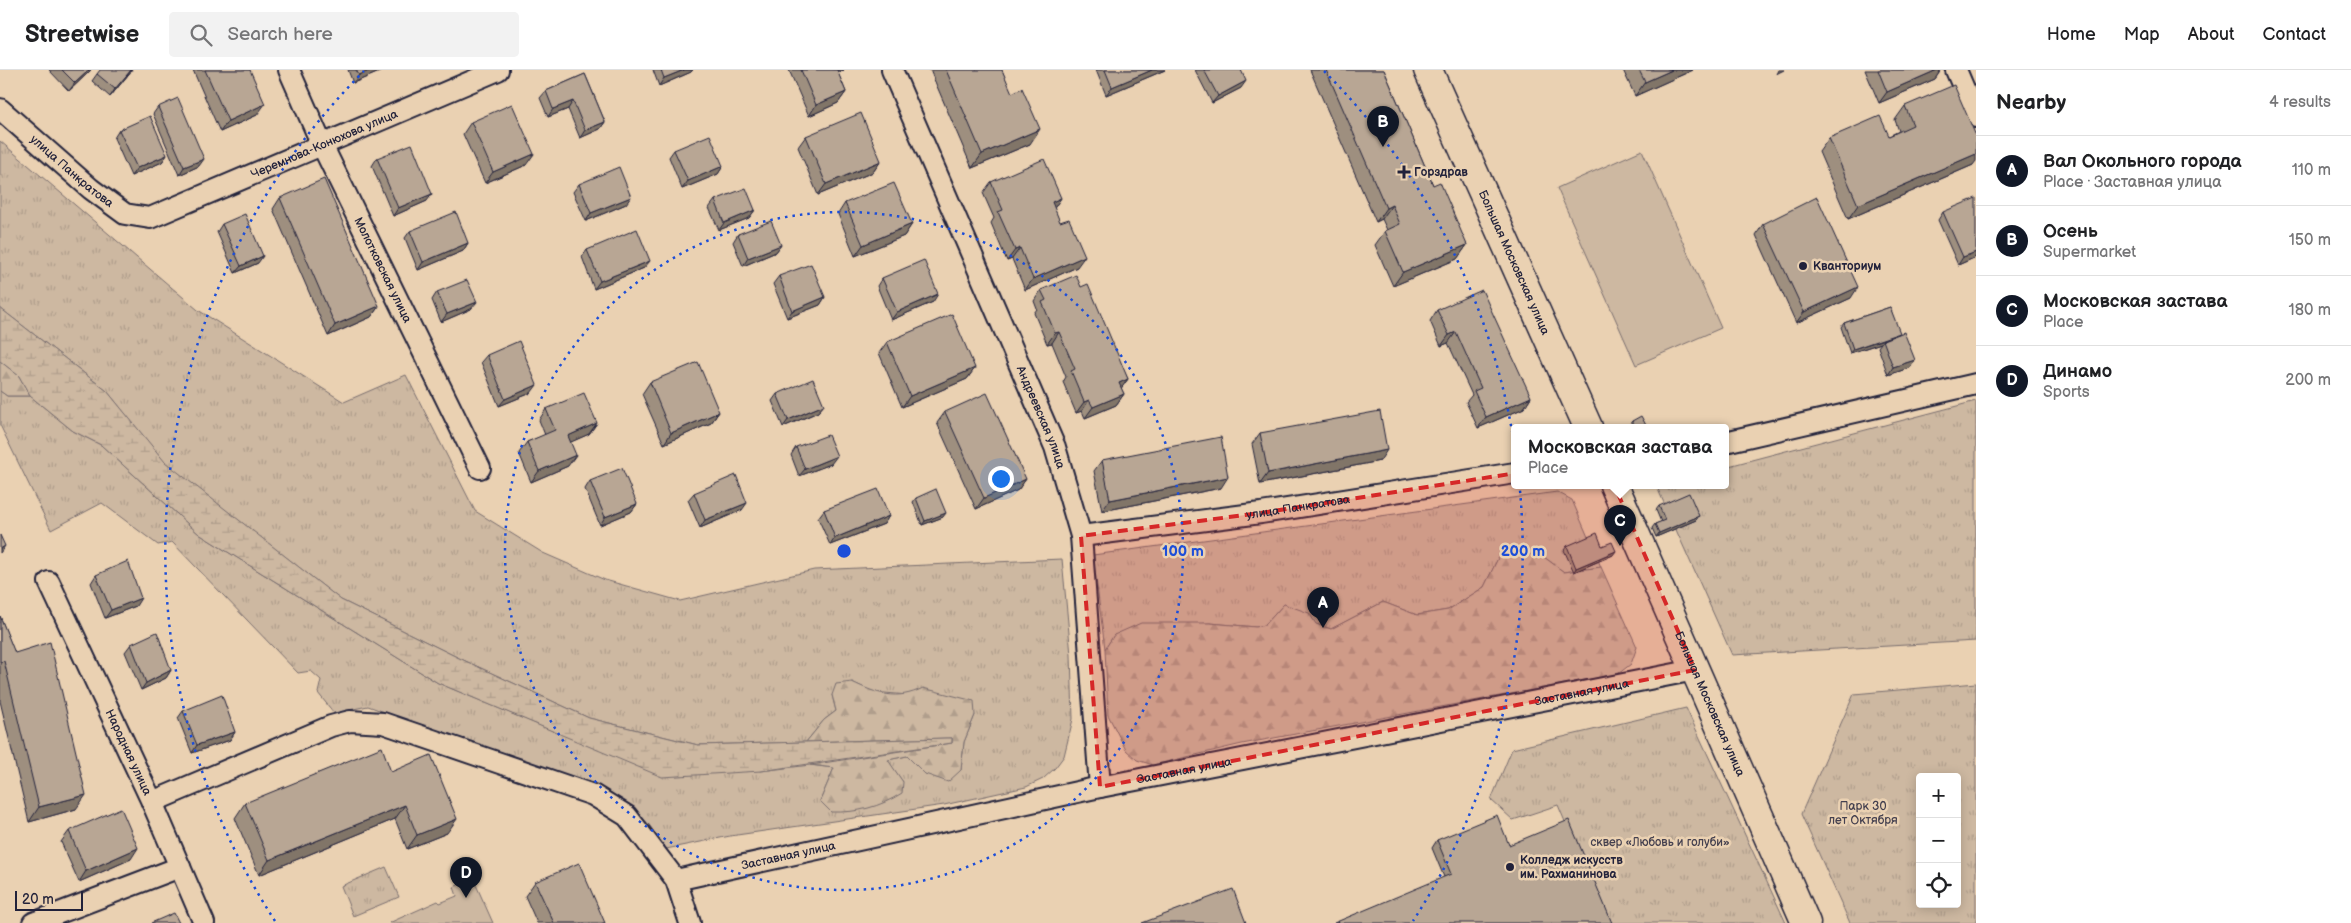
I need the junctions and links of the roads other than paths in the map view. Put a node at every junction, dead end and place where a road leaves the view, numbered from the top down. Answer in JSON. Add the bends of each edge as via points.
{"nodes":[{"id":1,"x":290,"y":70,"type":"edge"},
{"id":2,"x":498,"y":70,"type":"edge"},
{"id":3,"x":892,"y":70,"type":"edge"},
{"id":4,"x":1428,"y":70,"type":"edge"},
{"id":5,"x":1956,"y":70,"type":"edge"},
{"id":6,"x":0,"y":109,"type":"edge"},
{"id":7,"x":1976,"y":117,"type":"edge"},
{"id":8,"x":322,"y":146,"type":"junction"},
{"id":9,"x":150,"y":218,"type":"joint"},
{"id":10,"x":1976,"y":384,"type":"edge"},
{"id":11,"x":1587,"y":424,"type":"edge"},
{"id":12,"x":1729,"y":441,"type":"edge"},
{"id":13,"x":480,"y":468,"type":"dead end"},
{"id":14,"x":1511,"y":474,"type":"edge"},
{"id":15,"x":1616,"y":489,"type":"edge"},
{"id":16,"x":1081,"y":536,"type":"junction"},
{"id":17,"x":48,"y":582,"type":"dead end"},
{"id":18,"x":1695,"y":670,"type":"junction"},
{"id":19,"x":1100,"y":787,"type":"junction"},
{"id":20,"x":152,"y":802,"type":"junction"},
{"id":21,"x":180,"y":867,"type":"junction"},
{"id":22,"x":673,"y":876,"type":"junction"},
{"id":23,"x":33,"y":923,"type":"edge"},
{"id":24,"x":204,"y":923,"type":"edge"},
{"id":25,"x":690,"y":923,"type":"edge"},
{"id":26,"x":1806,"y":923,"type":"edge"}],
"edges":[{"from":1,"to":8,"type":"street","name":"Молотковская улица"},
{"from":2,"to":8,"type":"street","name":"Черемнова-Конюхова улица"},
{"from":3,"to":16,"type":"street","name":"Андреевская улица","via":[[1055,447]]},
{"from":4,"to":11,"type":"main road","name":"Большая Московская улица"},
{"from":5,"to":7,"type":"street"},
{"from":6,"to":9,"type":"street","name":"улица Панкратова","via":[[125,214]]},
{"from":8,"to":9,"type":"street","name":"Черемнова-Конюхова улица"},
{"from":8,"to":13,"type":"street","name":"Молотковская улица"},
{"from":10,"to":12,"type":"street"},
{"from":14,"to":16,"type":"street","name":"улица Панкратова","via":[[1261,513]]},
{"from":15,"to":18,"type":"main road","name":"Большая Московская улица"},
{"from":16,"to":19,"type":"street","name":"Андреевская улица"},
{"from":17,"to":20,"type":"street","name":"Народная улица"},
{"from":18,"to":19,"type":"street","name":"Заставная улица"},
{"from":18,"to":26,"type":"main road","name":"Большая Московская улица"},
{"from":19,"to":22,"type":"street","name":"Заставная улица"},
{"from":20,"to":21,"type":"street","name":"Народная улица"},
{"from":20,"to":22,"type":"street","via":[[331,726],[350,721],[383,723],[593,795],[627,816]]},
{"from":21,"to":23,"type":"street"},
{"from":21,"to":24,"type":"street","name":"Народная улица"},
{"from":22,"to":25,"type":"street"}]}
